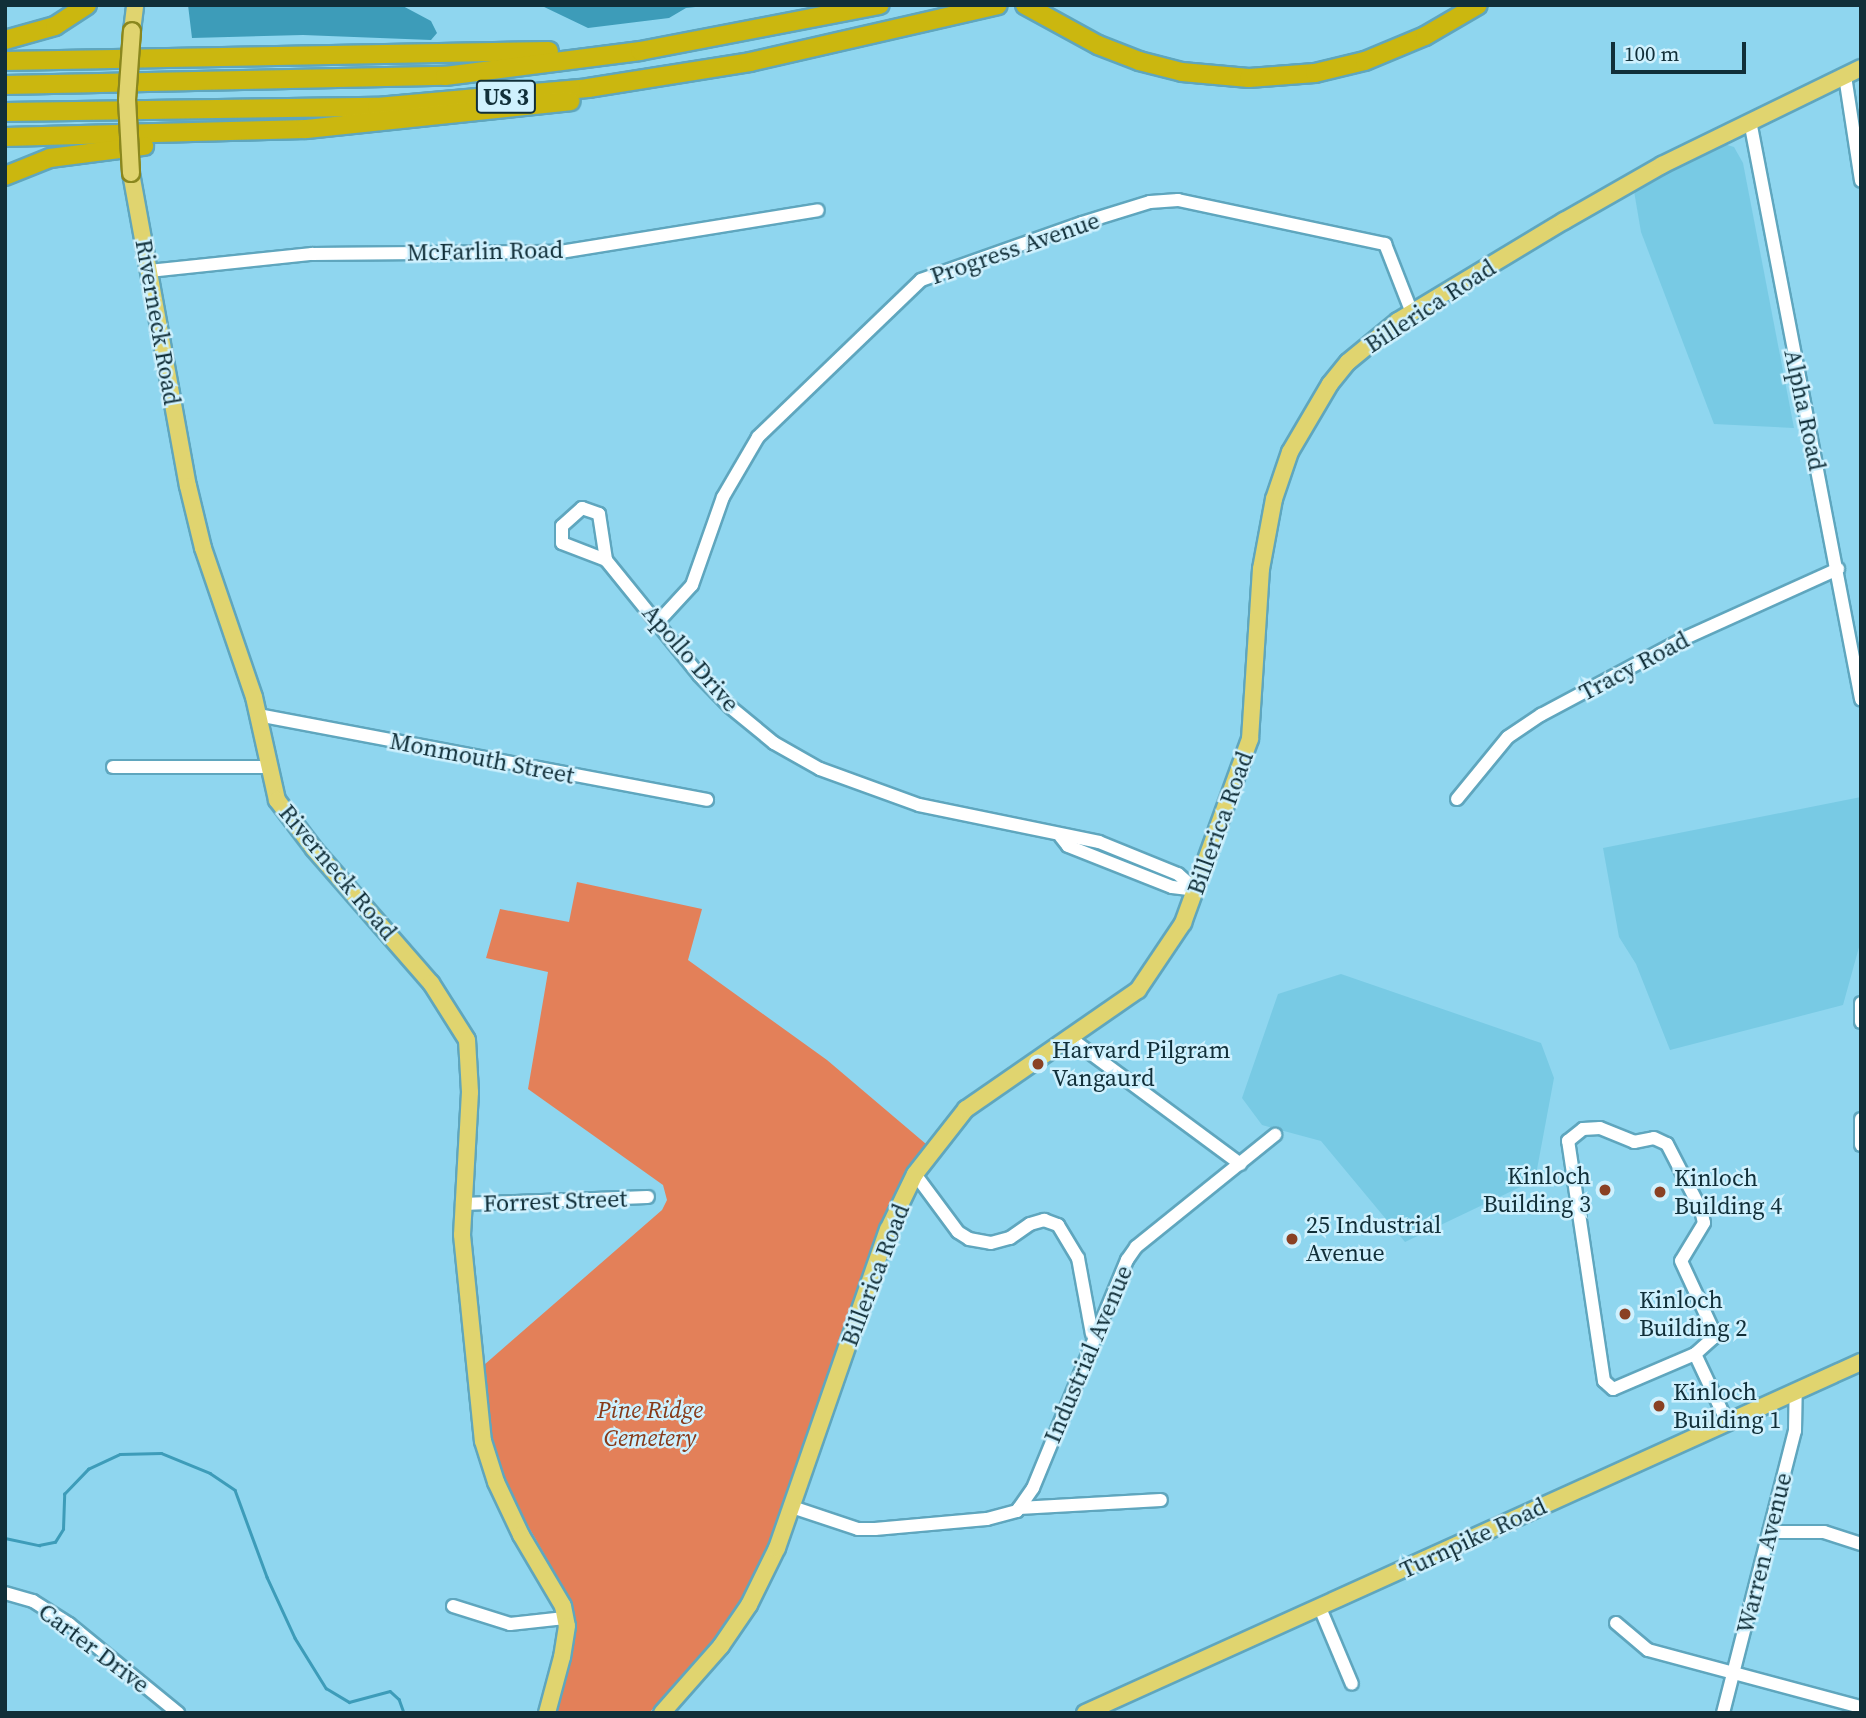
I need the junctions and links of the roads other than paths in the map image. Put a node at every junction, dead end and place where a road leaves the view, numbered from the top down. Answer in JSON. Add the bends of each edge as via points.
{"nodes":[{"id":1,"x":87,"y":5,"type":"edge"},
{"id":2,"x":135,"y":5,"type":"edge"},
{"id":3,"x":880,"y":5,"type":"edge"},
{"id":4,"x":998,"y":5,"type":"edge"},
{"id":5,"x":1025,"y":5,"type":"edge"},
{"id":6,"x":1478,"y":5,"type":"edge"},
{"id":7,"x":5,"y":40,"type":"edge"},
{"id":8,"x":640,"y":51,"type":"junction"},
{"id":9,"x":5,"y":61,"type":"edge"},
{"id":10,"x":717,"y":68,"type":"junction"},
{"id":11,"x":1861,"y":68,"type":"edge"},
{"id":12,"x":1845,"y":76,"type":"junction"},
{"id":13,"x":5,"y":85,"type":"edge"},
{"id":14,"x":5,"y":112,"type":"edge"},
{"id":15,"x":1750,"y":121,"type":"junction"},
{"id":16,"x":306,"y":129,"type":"junction"},
{"id":17,"x":5,"y":137,"type":"edge"},
{"id":18,"x":5,"y":176,"type":"edge"},
{"id":19,"x":1861,"y":181,"type":"edge"},
{"id":20,"x":818,"y":210,"type":"dead end"},
{"id":21,"x":149,"y":271,"type":"junction"},
{"id":22,"x":1412,"y":313,"type":"junction"},
{"id":23,"x":607,"y":560,"type":"junction"},
{"id":24,"x":1838,"y":569,"type":"junction"},
{"id":25,"x":658,"y":622,"type":"junction"},
{"id":26,"x":1861,"y":699,"type":"edge"},
{"id":27,"x":258,"y":715,"type":"junction"},
{"id":28,"x":113,"y":767,"type":"dead end"},
{"id":29,"x":269,"y":767,"type":"junction"},
{"id":30,"x":1457,"y":799,"type":"dead end"},
{"id":31,"x":707,"y":800,"type":"dead end"},
{"id":32,"x":1197,"y":891,"type":"junction"},
{"id":33,"x":1861,"y":1003,"type":"edge"},
{"id":34,"x":1861,"y":1022,"type":"edge"},
{"id":35,"x":1070,"y":1038,"type":"junction"},
{"id":36,"x":1861,"y":1119,"type":"edge"},
{"id":37,"x":1275,"y":1135,"type":"dead end"},
{"id":38,"x":1861,"y":1145,"type":"edge"},
{"id":39,"x":1240,"y":1164,"type":"junction"},
{"id":40,"x":915,"y":1174,"type":"junction"},
{"id":41,"x":648,"y":1197,"type":"dead end"},
{"id":42,"x":462,"y":1205,"type":"junction"},
{"id":43,"x":1093,"y":1334,"type":"junction"},
{"id":44,"x":1695,"y":1354,"type":"junction"},
{"id":45,"x":1861,"y":1362,"type":"edge"},
{"id":46,"x":1796,"y":1392,"type":"junction"},
{"id":47,"x":1727,"y":1422,"type":"junction"},
{"id":48,"x":1161,"y":1500,"type":"dead end"},
{"id":49,"x":792,"y":1507,"type":"junction"},
{"id":50,"x":1019,"y":1508,"type":"junction"},
{"id":51,"x":1769,"y":1532,"type":"junction"},
{"id":52,"x":1861,"y":1544,"type":"edge"},
{"id":53,"x":5,"y":1593,"type":"edge"},
{"id":54,"x":453,"y":1605,"type":"dead end"},
{"id":55,"x":1320,"y":1608,"type":"junction"},
{"id":56,"x":565,"y":1618,"type":"junction"},
{"id":57,"x":1616,"y":1623,"type":"dead end"},
{"id":58,"x":1733,"y":1675,"type":"junction"},
{"id":59,"x":1352,"y":1684,"type":"dead end"},
{"id":60,"x":1861,"y":1707,"type":"edge"},
{"id":61,"x":178,"y":1713,"type":"edge"},
{"id":62,"x":547,"y":1713,"type":"edge"},
{"id":63,"x":662,"y":1713,"type":"edge"},
{"id":64,"x":1085,"y":1713,"type":"edge"},
{"id":65,"x":1723,"y":1713,"type":"edge"}],
"edges":[{"from":1,"to":7,"type":"highway","via":[[55,26]]},
{"from":2,"to":21,"type":"main road","name":"Riverneck Road","bridge":true,"via":[[127,100],[131,173]]},
{"from":3,"to":8,"type":"highway","number":"US 3"},
{"from":4,"to":10,"type":"highway","number":"US 3"},
{"from":5,"to":6,"type":"highway","via":[[1098,45],[1166,68],[1268,78],[1365,61],[1425,36]]},
{"from":8,"to":9,"type":"highway"},
{"from":8,"to":13,"type":"highway","number":"US 3","via":[[413,78]]},
{"from":10,"to":14,"type":"highway","number":"US 3","via":[[588,88],[411,105]]},
{"from":10,"to":16,"type":"highway","via":[[541,106]]},
{"from":11,"to":12,"type":"main road","name":"Billerica Road"},
{"from":12,"to":15,"type":"main road","name":"Billerica Road"},
{"from":12,"to":19,"type":"street"},
{"from":15,"to":22,"type":"main road","name":"Billerica Road","via":[[1564,221]]},
{"from":15,"to":24,"type":"street","name":"Alpha Road"},
{"from":16,"to":17,"type":"highway"},
{"from":16,"to":18,"type":"highway","via":[[76,154],[38,162]]},
{"from":20,"to":21,"type":"street","name":"McFarlin Road","via":[[559,252],[312,254]]},
{"from":21,"to":27,"type":"main road","name":"Riverneck Road","via":[[188,486]]},
{"from":22,"to":25,"type":"street","name":"Progress Avenue","via":[[1385,244],[1178,200],[1119,211],[921,280],[758,437],[723,497],[692,585]]},
{"from":22,"to":32,"type":"main road","name":"Billerica Road","via":[[1348,362],[1290,452],[1274,499],[1261,569],[1250,739]]},
{"from":23,"to":23,"type":"street","name":"Apollo Drive","via":[[599,514],[582,508],[562,526],[562,543]]},
{"from":23,"to":25,"type":"street","name":"Apollo Drive"},
{"from":24,"to":26,"type":"street","name":"Alpha Road"},
{"from":24,"to":30,"type":"street","name":"Tracy Road","via":[[1711,625],[1541,715],[1508,737]]},
{"from":25,"to":32,"type":"street","name":"Apollo Drive","via":[[729,706],[774,743],[820,769],[919,805],[1061,837],[1068,846],[1172,887]]},
{"from":27,"to":29,"type":"main road","name":"Riverneck Road"},
{"from":27,"to":31,"type":"street","name":"Monmouth Street"},
{"from":28,"to":29,"type":"street"},
{"from":29,"to":42,"type":"main road","name":"Riverneck Road","via":[[277,800],[431,983],[467,1040],[470,1092]]},
{"from":32,"to":35,"type":"main road","name":"Billerica Road","via":[[1171,944],[1138,990]]},
{"from":33,"to":34,"type":"street"},
{"from":35,"to":39,"type":"street"},
{"from":35,"to":40,"type":"main road","name":"Billerica Road","via":[[966,1110]]},
{"from":36,"to":38,"type":"street"},
{"from":37,"to":39,"type":"street","name":"Industrial Avenue"},
{"from":39,"to":43,"type":"street","name":"Industrial Avenue","via":[[1136,1247],[1119,1271]]},
{"from":40,"to":43,"type":"street","via":[[958,1232],[970,1239],[991,1243],[1044,1220],[1058,1225],[1079,1258]]},
{"from":40,"to":49,"type":"main road","name":"Billerica Road","via":[[888,1230]]},
{"from":41,"to":42,"type":"street","name":"Forrest Street"},
{"from":42,"to":56,"type":"main road","name":"Riverneck Road","via":[[483,1441],[496,1482],[551,1581]]},
{"from":43,"to":50,"type":"street","name":"Industrial Avenue","via":[[1033,1488]]},
{"from":44,"to":44,"type":"street","via":[[1617,1388],[1604,1381],[1568,1141],[1583,1129],[1600,1128],[1634,1142],[1654,1138],[1667,1144],[1701,1210],[1704,1223],[1681,1261],[1713,1330],[1713,1338]]},
{"from":44,"to":47,"type":"street"},
{"from":45,"to":46,"type":"main road","name":"Turnpike Road"},
{"from":46,"to":47,"type":"main road","name":"Turnpike Road"},
{"from":46,"to":51,"type":"street","name":"Warren Avenue","via":[[1798,1418]]},
{"from":47,"to":55,"type":"main road","name":"Turnpike Road"},
{"from":48,"to":50,"type":"street","via":[[1041,1511]]},
{"from":49,"to":50,"type":"street","via":[[858,1529],[875,1530],[987,1519]]},
{"from":49,"to":63,"type":"main road","name":"Billerica Road","via":[[749,1605],[721,1646]]},
{"from":51,"to":52,"type":"street","via":[[1824,1532]]},
{"from":51,"to":58,"type":"street","name":"Warren Avenue"},
{"from":53,"to":61,"type":"street","name":"Carter Drive","via":[[26,1598],[69,1624]]},
{"from":54,"to":56,"type":"street","via":[[510,1624]]},
{"from":55,"to":59,"type":"street"},
{"from":55,"to":64,"type":"main road","name":"Turnpike Road"},
{"from":56,"to":62,"type":"main road","name":"Riverneck Road","via":[[562,1657]]},
{"from":57,"to":58,"type":"street","via":[[1642,1648]]},
{"from":58,"to":60,"type":"street"},
{"from":58,"to":65,"type":"street","name":"Warren Avenue"}]}
